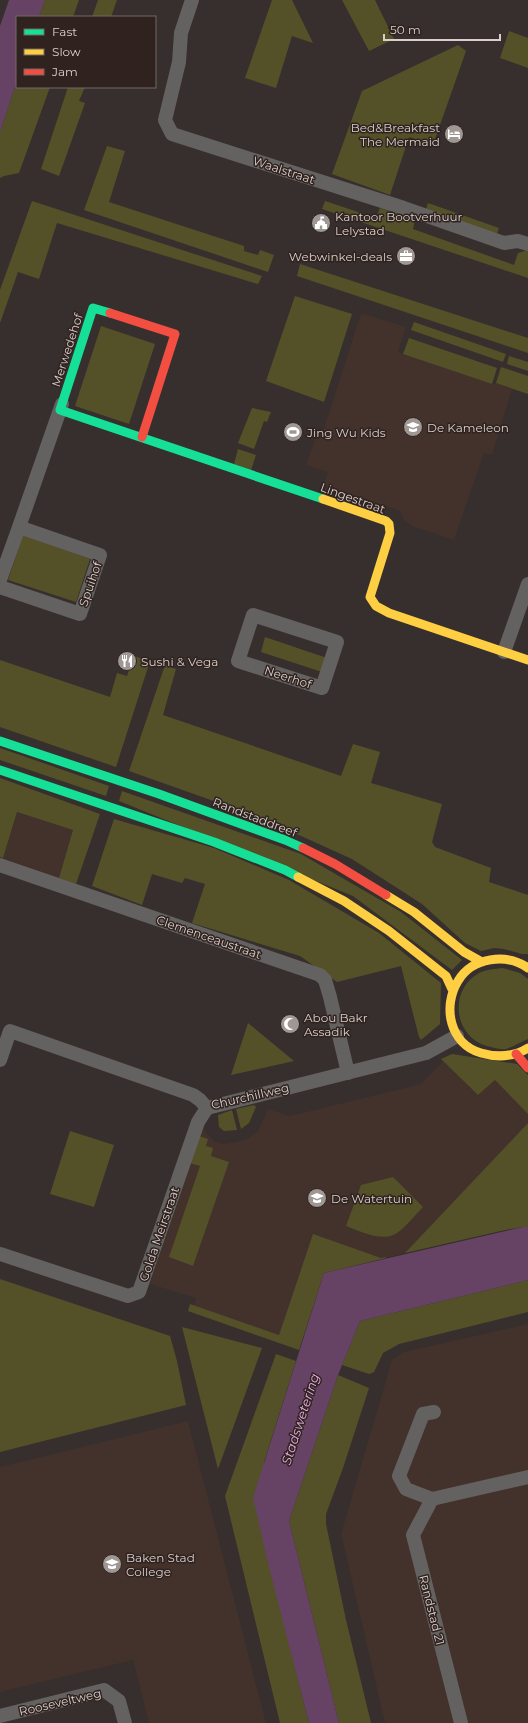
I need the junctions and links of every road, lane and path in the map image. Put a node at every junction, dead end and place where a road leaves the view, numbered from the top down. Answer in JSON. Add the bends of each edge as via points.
{"nodes":[{"id":1,"x":192,"y":0,"type":"edge"},
{"id":2,"x":528,"y":244,"type":"edge"},
{"id":3,"x":62,"y":404,"type":"junction"},
{"id":4,"x":142,"y":437,"type":"junction"},
{"id":5,"x":19,"y":527,"type":"junction"},
{"id":6,"x":0,"y":580,"type":"edge"},
{"id":7,"x":528,"y":584,"type":"edge"},
{"id":8,"x":0,"y":587,"type":"edge"},
{"id":9,"x":253,"y":615,"type":"joint"},
{"id":10,"x":504,"y":652,"type":"junction"},
{"id":11,"x":528,"y":660,"type":"edge"},
{"id":12,"x":0,"y":740,"type":"edge"},
{"id":13,"x":0,"y":770,"type":"edge"},
{"id":14,"x":0,"y":865,"type":"edge"},
{"id":15,"x":480,"y":962,"type":"junction"},
{"id":16,"x":528,"y":968,"type":"edge"},
{"id":17,"x":452,"y":989,"type":"junction"},
{"id":18,"x":5,"y":1029,"type":"edge"},
{"id":19,"x":457,"y":1036,"type":"junction"},
{"id":20,"x":528,"y":1048,"type":"edge"},
{"id":21,"x":516,"y":1054,"type":"junction"},
{"id":22,"x":0,"y":1060,"type":"edge"},
{"id":23,"x":528,"y":1068,"type":"edge"},
{"id":24,"x":348,"y":1073,"type":"junction"},
{"id":25,"x":207,"y":1108,"type":"junction"},
{"id":26,"x":0,"y":1254,"type":"edge"},
{"id":27,"x":434,"y":1412,"type":"dead end"},
{"id":28,"x":528,"y":1477,"type":"edge"},
{"id":29,"x":432,"y":1499,"type":"junction"},
{"id":30,"x":0,"y":1716,"type":"edge"},
{"id":31,"x":125,"y":1723,"type":"edge"},
{"id":32,"x":460,"y":1723,"type":"edge"}],
"edges":[{"from":1,"to":2,"type":"street","name":"Waalstraat","via":[[181,33],[180,62],[164,120],[172,134],[404,208],[504,243],[518,241]]},
{"from":3,"to":4,"type":"main road","name":"Merwedehof","via":[[60,410]]},
{"from":3,"to":4,"type":"main road","name":"Merwedehof","via":[[93,308],[175,334]]},
{"from":3,"to":5,"type":"street"},
{"from":4,"to":10,"type":"main road","name":"Lingestraat","via":[[386,521],[390,533],[370,597],[376,606],[389,613]]},
{"from":5,"to":6,"type":"street"},
{"from":5,"to":8,"type":"street","name":"Spuihof","via":[[100,555],[80,614]]},
{"from":7,"to":10,"type":"street"},
{"from":9,"to":9,"type":"street","name":"Neerhof","via":[[337,642],[322,688],[238,661]]},
{"from":10,"to":11,"type":"main road","name":"Lingestraat"},
{"from":12,"to":15,"type":"main road","name":"Randstaddreef","via":[[285,840],[335,864],[414,912]]},
{"from":13,"to":17,"type":"main road","via":[[214,842],[285,870],[344,901],[389,931],[446,976]]},
{"from":14,"to":24,"type":"street","name":"Clemenceaustraat","via":[[320,975],[327,986]]},
{"from":15,"to":16,"type":"main road","via":[[495,958],[512,960]]},
{"from":15,"to":17,"type":"main road","via":[[468,968]]},
{"from":17,"to":19,"type":"main road","via":[[448,1005],[450,1021]]},
{"from":18,"to":22,"type":"street","name":"Churchillweg"},
{"from":18,"to":25,"type":"street","name":"Churchillweg","via":[[192,1095]]},
{"from":19,"to":21,"type":"main road","via":[[468,1048],[484,1056],[500,1058]]},
{"from":19,"to":24,"type":"street","name":"Churchillweg","via":[[426,1053]]},
{"from":20,"to":21,"type":"main road"},
{"from":21,"to":23,"type":"main road"},
{"from":24,"to":25,"type":"street","name":"Churchillweg"},
{"from":25,"to":26,"type":"street","name":"Golda Meirstraat","via":[[198,1122],[139,1292],[128,1296]]},
{"from":27,"to":29,"type":"street","via":[[423,1414],[399,1476],[406,1489]]},
{"from":28,"to":29,"type":"street"},
{"from":29,"to":32,"type":"street","name":"Randstad 21","via":[[413,1535]]},
{"from":30,"to":31,"type":"street","name":"Rooseveltweg","via":[[104,1690],[119,1701]]}]}
